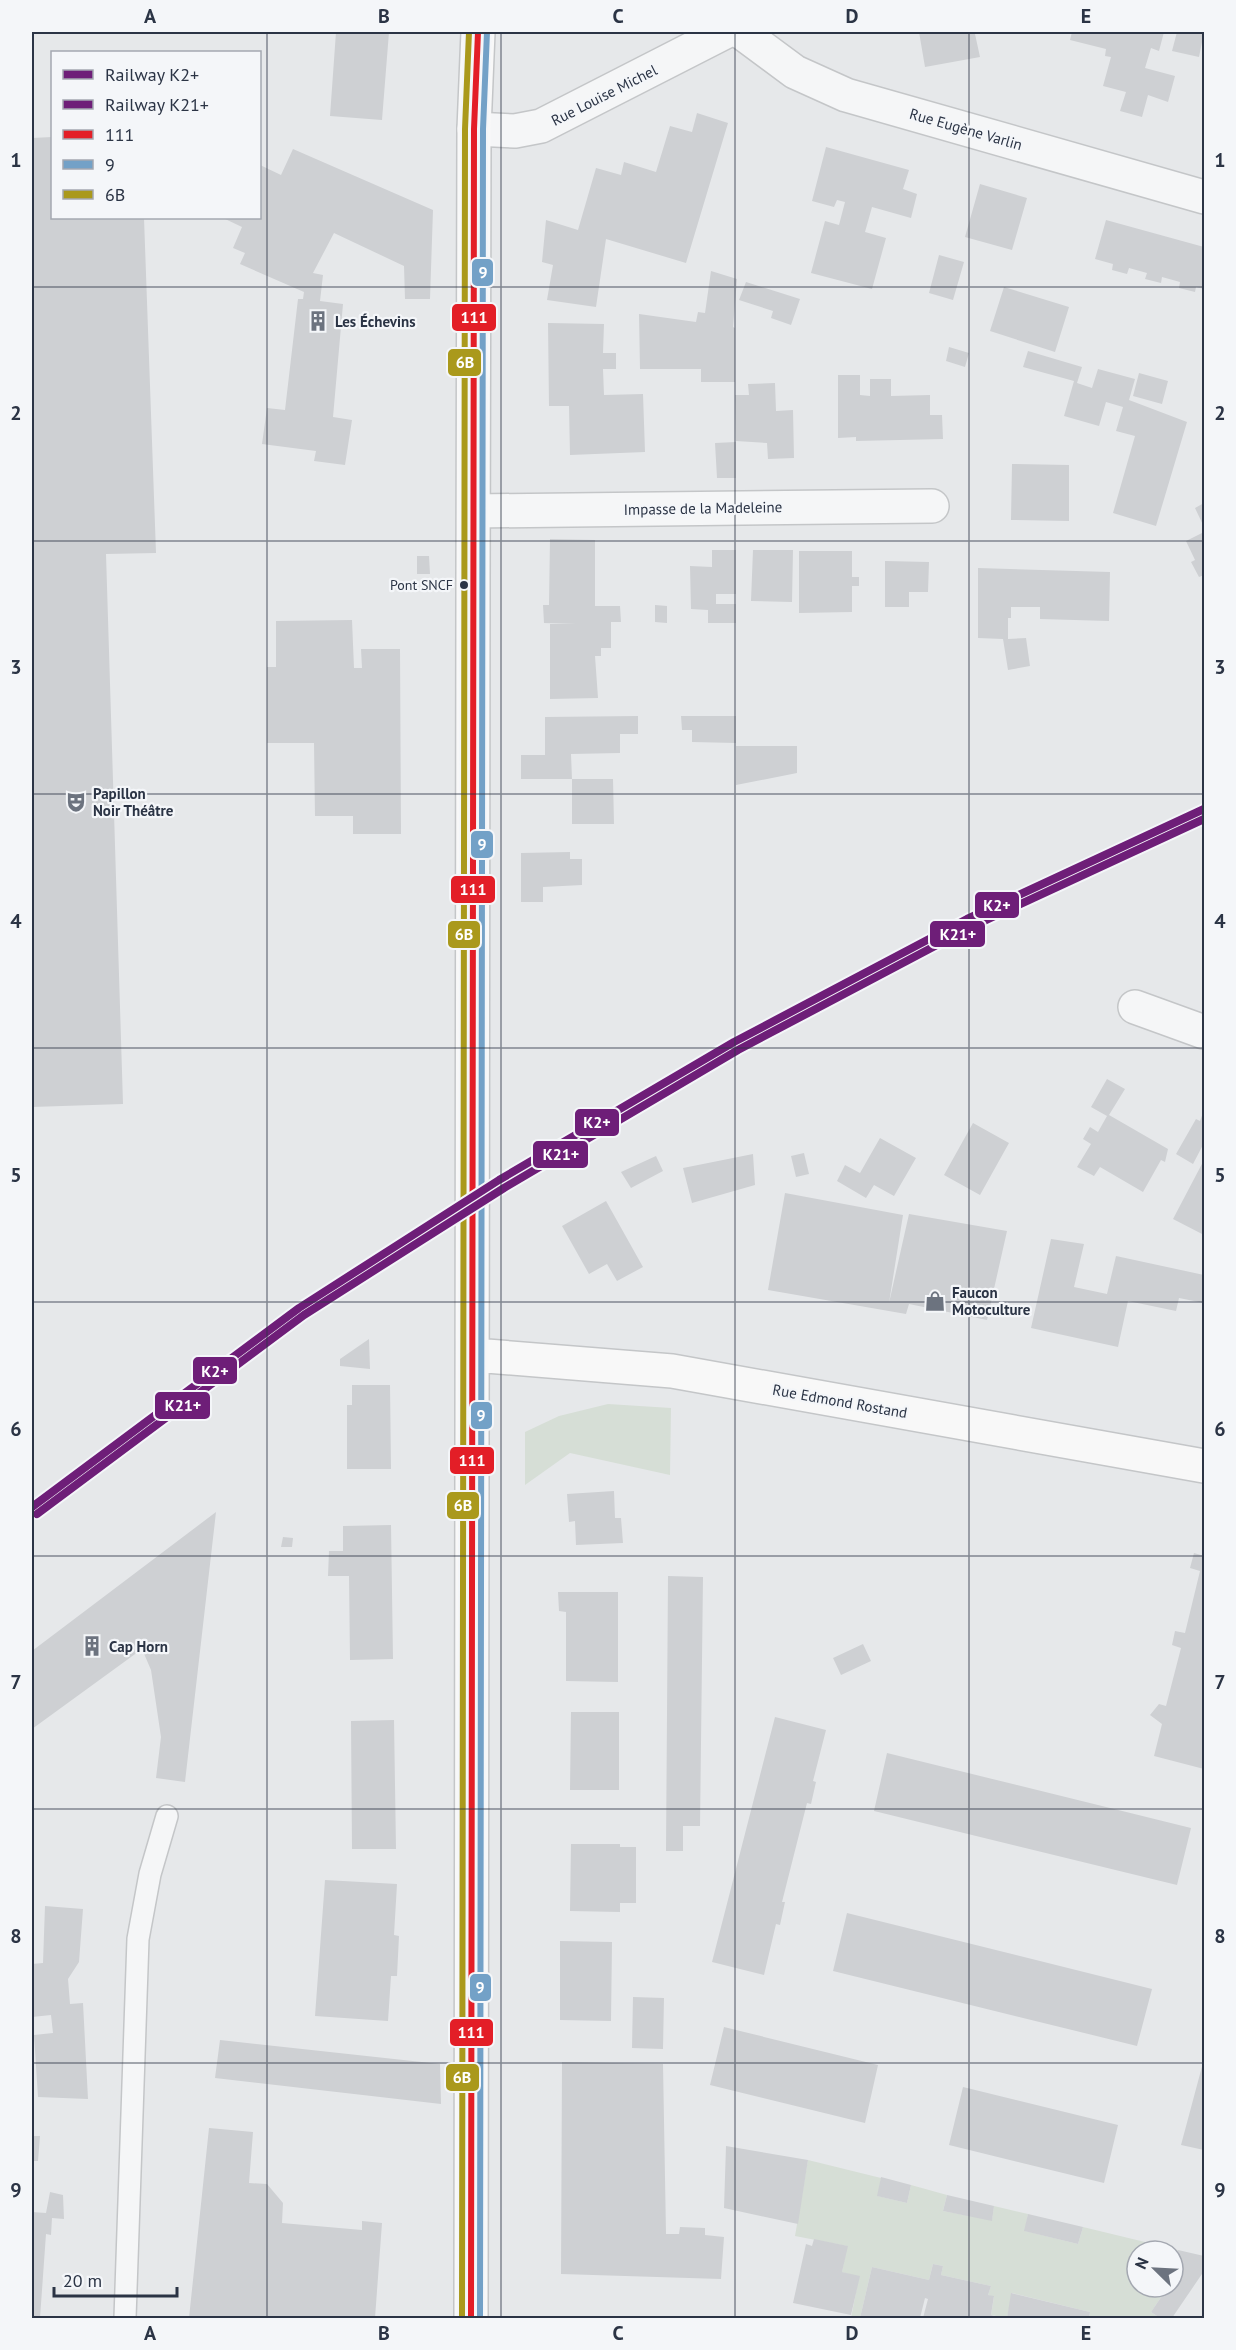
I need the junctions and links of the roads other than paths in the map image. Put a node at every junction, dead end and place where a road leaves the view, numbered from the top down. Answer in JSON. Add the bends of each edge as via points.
{"nodes":[{"id":1,"x":478,"y":32,"type":"edge"},
{"id":2,"x":725,"y":32,"type":"edge"},
{"id":3,"x":741,"y":32,"type":"edge"},
{"id":4,"x":474,"y":129,"type":"junction"},
{"id":5,"x":1204,"y":196,"type":"edge"},
{"id":6,"x":932,"y":506,"type":"dead end"},
{"id":7,"x":474,"y":510,"type":"junction"},
{"id":8,"x":1135,"y":1007,"type":"dead end"},
{"id":9,"x":1204,"y":1032,"type":"edge"},
{"id":10,"x":474,"y":1355,"type":"junction"},
{"id":11,"x":1204,"y":1466,"type":"edge"},
{"id":12,"x":166,"y":1816,"type":"dead end"},
{"id":13,"x":125,"y":2319,"type":"edge"},
{"id":14,"x":471,"y":2319,"type":"edge"}],
"edges":[{"from":1,"to":4,"type":"main road"},
{"from":2,"to":4,"type":"street","name":"Rue Louise Michel","via":[[541,126],[515,131]]},
{"from":3,"to":5,"type":"street","name":"Rue Eugène Varlin","via":[[795,72],[846,96]]},
{"from":4,"to":7,"type":"main road"},
{"from":6,"to":7,"type":"street","name":"Impasse de la Madeleine"},
{"from":7,"to":10,"type":"main road"},
{"from":8,"to":9,"type":"street"},
{"from":10,"to":11,"type":"main road","name":"Rue Edmond Rostand","via":[[672,1371]]},
{"from":10,"to":14,"type":"main road"},
{"from":12,"to":13,"type":"lane","via":[[138,1940]]}]}
